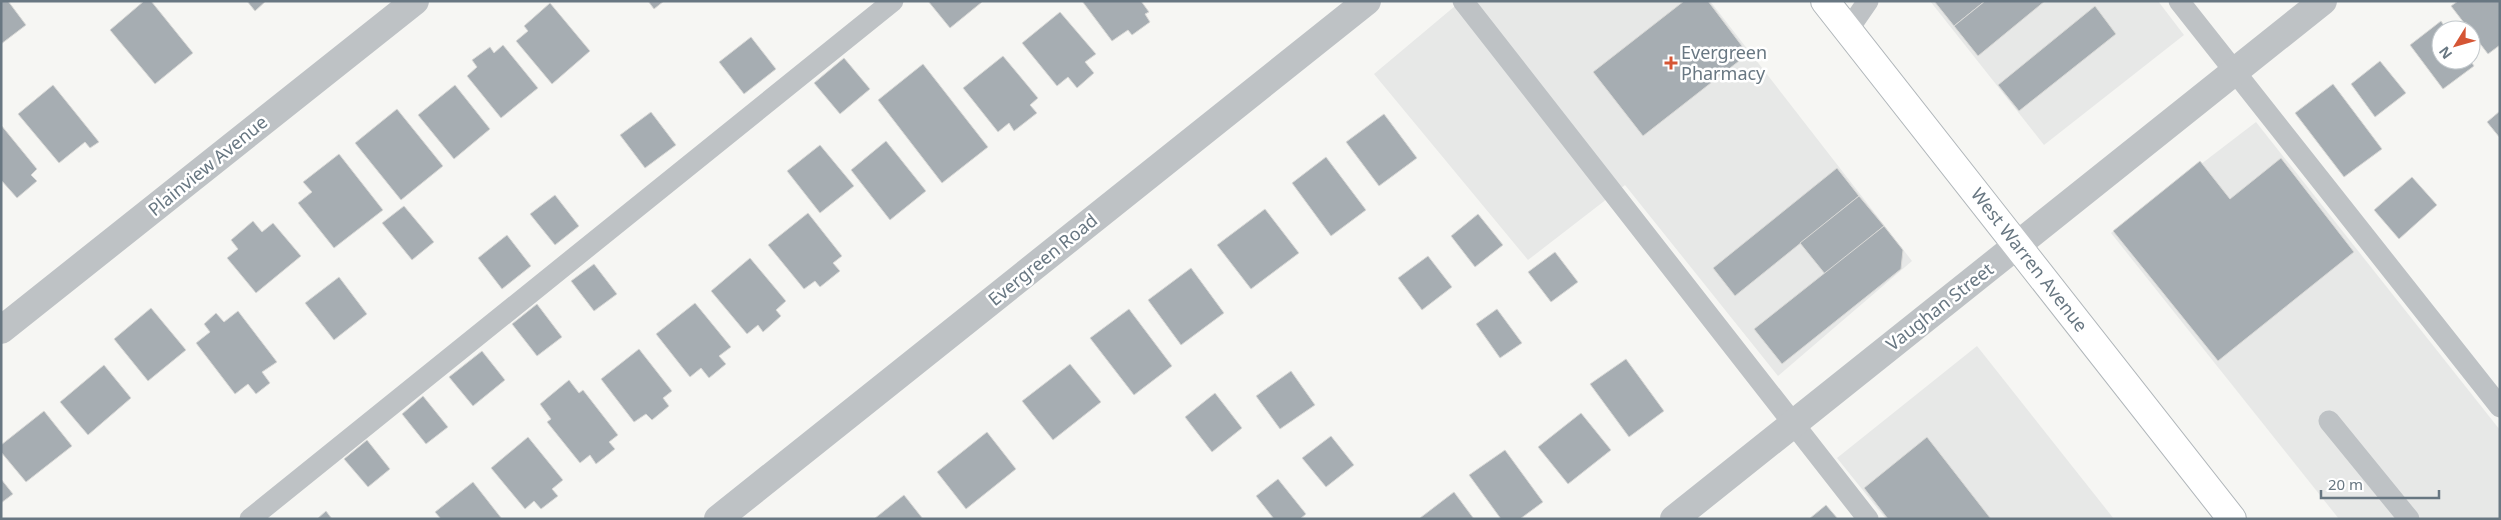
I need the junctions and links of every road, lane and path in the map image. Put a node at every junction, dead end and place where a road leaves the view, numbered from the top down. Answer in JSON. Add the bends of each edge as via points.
{"nodes":[{"id":1,"x":414,"y":1,"type":"edge"},
{"id":2,"x":893,"y":1,"type":"edge"},
{"id":3,"x":1367,"y":1,"type":"edge"},
{"id":4,"x":1463,"y":1,"type":"edge"},
{"id":5,"x":1825,"y":1,"type":"edge"},
{"id":6,"x":1868,"y":1,"type":"edge"},
{"id":7,"x":2179,"y":1,"type":"edge"},
{"id":8,"x":2322,"y":1,"type":"edge"},
{"id":9,"x":1848,"y":30,"type":"junction"},
{"id":10,"x":2234,"y":72,"type":"junction"},
{"id":11,"x":2018,"y":245,"type":"junction"},
{"id":12,"x":1,"y":330,"type":"edge"},
{"id":13,"x":2500,"y":407,"type":"edge"},
{"id":14,"x":2329,"y":421,"type":"dead end"},
{"id":15,"x":1794,"y":422,"type":"junction"},
{"id":16,"x":250,"y":519,"type":"edge"},
{"id":17,"x":718,"y":519,"type":"edge"},
{"id":18,"x":1674,"y":519,"type":"edge"},
{"id":19,"x":1868,"y":519,"type":"edge"},
{"id":20,"x":2232,"y":519,"type":"edge"},
{"id":21,"x":2409,"y":519,"type":"edge"}],
"edges":[{"from":1,"to":12,"type":"street","name":"Plainview Avenue"},
{"from":2,"to":16,"type":"lane"},
{"from":3,"to":17,"type":"street","name":"Evergreen Road"},
{"from":4,"to":15,"type":"lane"},
{"from":5,"to":9,"type":"main road","name":"West Warren Avenue"},
{"from":6,"to":9,"type":"lane"},
{"from":7,"to":10,"type":"lane"},
{"from":8,"to":10,"type":"street","name":"Vaughan Street"},
{"from":9,"to":11,"type":"main road","name":"West Warren Avenue"},
{"from":10,"to":11,"type":"street","name":"Vaughan Street"},
{"from":10,"to":13,"type":"lane"},
{"from":11,"to":15,"type":"street","name":"Vaughan Street"},
{"from":11,"to":20,"type":"main road","name":"West Warren Avenue"},
{"from":14,"to":21,"type":"lane"},
{"from":15,"to":18,"type":"street","name":"Vaughan Street"},
{"from":15,"to":19,"type":"lane"}]}
